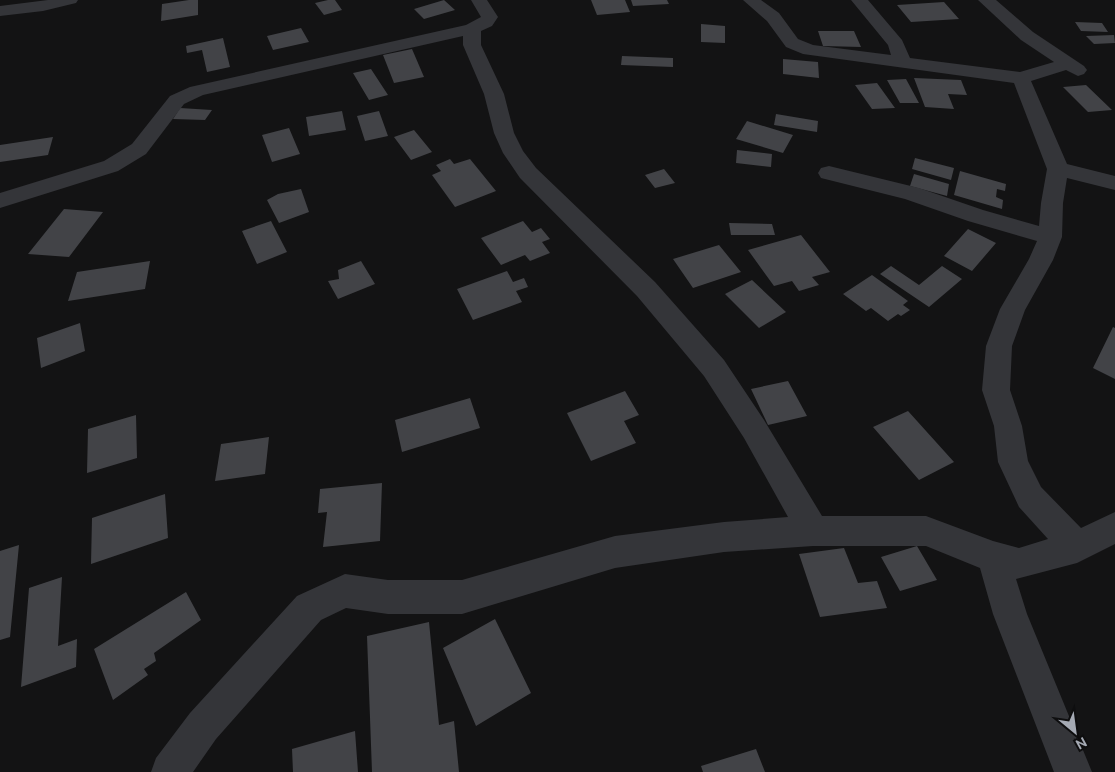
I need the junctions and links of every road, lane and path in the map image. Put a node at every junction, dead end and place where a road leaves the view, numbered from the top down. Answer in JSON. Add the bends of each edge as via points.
{"nodes":[{"id":1,"x":70,"y":0,"type":"edge"},
{"id":2,"x":479,"y":0,"type":"edge"},
{"id":3,"x":751,"y":0,"type":"edge"},
{"id":4,"x":859,"y":0,"type":"edge"},
{"id":5,"x":986,"y":0,"type":"edge"},
{"id":6,"x":0,"y":11,"type":"edge"},
{"id":7,"x":472,"y":29,"type":"junction"},
{"id":8,"x":903,"y":62,"type":"junction"},
{"id":9,"x":1021,"y":78,"type":"junction"},
{"id":10,"x":1058,"y":168,"type":"junction"},
{"id":11,"x":829,"y":173,"type":"dead end"},
{"id":12,"x":1115,"y":183,"type":"edge"},
{"id":13,"x":0,"y":201,"type":"edge"},
{"id":14,"x":1050,"y":237,"type":"junction"},
{"id":15,"x":1115,"y":527,"type":"edge"},
{"id":16,"x":813,"y":531,"type":"junction"},
{"id":17,"x":1077,"y":547,"type":"junction"},
{"id":18,"x":993,"y":557,"type":"junction"},
{"id":19,"x":170,"y":772,"type":"edge"},
{"id":20,"x":1073,"y":772,"type":"edge"}],
"edges":[{"from":1,"to":6,"type":"street"},
{"from":2,"to":7,"type":"street","via":[[490,18]]},
{"from":3,"to":8,"type":"street","via":[[773,17],[792,43],[808,50]]},
{"from":4,"to":8,"type":"street","via":[[896,44]]},
{"from":5,"to":9,"type":"street","via":[[1027,36],[1073,67]]},
{"from":7,"to":13,"type":"street","via":[[197,90],[177,100],[139,149],[111,166]]},
{"from":7,"to":16,"type":"street","via":[[472,45],[494,94],[513,153],[528,173],[646,289],[714,368],[754,429]]},
{"from":8,"to":9,"type":"street"},
{"from":9,"to":10,"type":"street"},
{"from":10,"to":12,"type":"street"},
{"from":10,"to":14,"type":"street"},
{"from":11,"to":14,"type":"street","via":[[911,193]]},
{"from":14,"to":17,"type":"street","via":[[1041,260],[1013,309],[999,346],[996,390],[1008,426],[1013,462],[1030,497]]},
{"from":15,"to":17,"type":"street"},
{"from":16,"to":18,"type":"street","via":[[926,531]]},
{"from":16,"to":19,"type":"street","via":[[616,552],[462,597],[388,597],[345,591],[309,608],[203,726]]},
{"from":17,"to":18,"type":"street","via":[[1019,564]]},
{"from":18,"to":20,"type":"street","via":[[1010,614]]}]}
